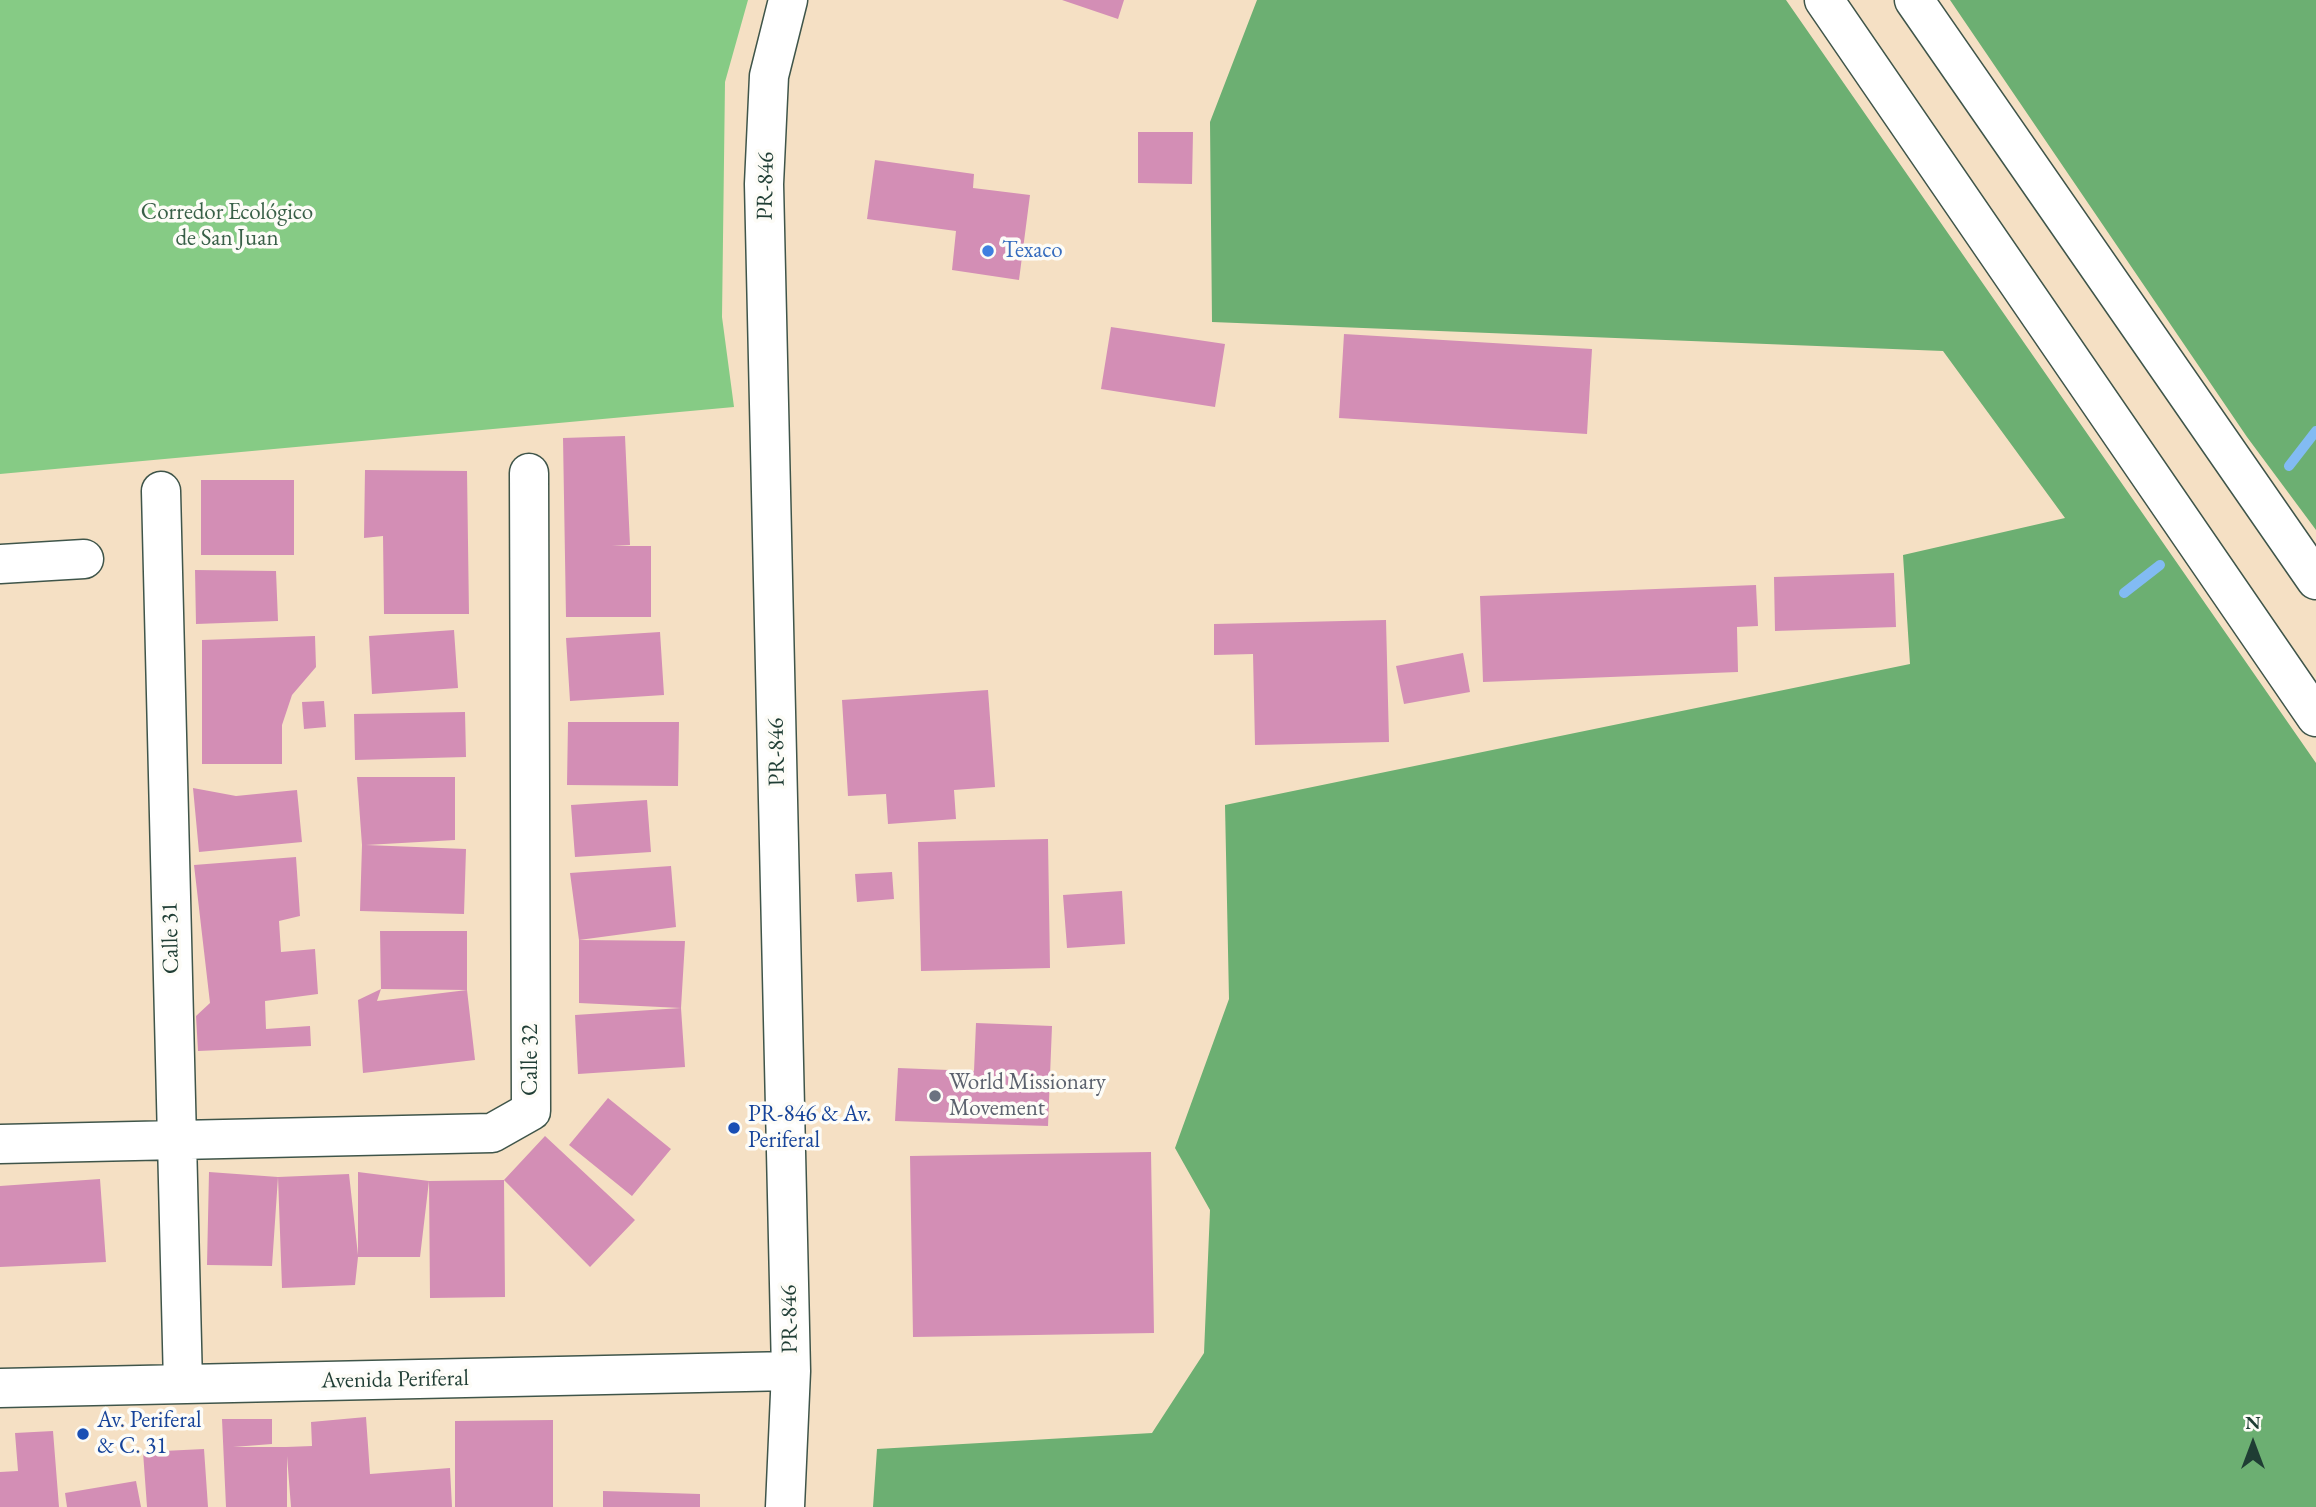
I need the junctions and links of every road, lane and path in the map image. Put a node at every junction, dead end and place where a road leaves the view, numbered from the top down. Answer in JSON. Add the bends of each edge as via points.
{"nodes":[{"id":1,"x":788,"y":0,"type":"edge"},
{"id":2,"x":1824,"y":0,"type":"edge"},
{"id":3,"x":1914,"y":0,"type":"edge"},
{"id":4,"x":529,"y":473,"type":"dead end"},
{"id":5,"x":161,"y":491,"type":"dead end"},
{"id":6,"x":83,"y":559,"type":"dead end"},
{"id":7,"x":0,"y":564,"type":"edge"},
{"id":8,"x":2316,"y":580,"type":"edge"},
{"id":9,"x":2316,"y":717,"type":"edge"},
{"id":10,"x":176,"y":1140,"type":"junction"},
{"id":11,"x":0,"y":1144,"type":"edge"},
{"id":12,"x":791,"y":1371,"type":"junction"},
{"id":13,"x":183,"y":1384,"type":"junction"},
{"id":14,"x":0,"y":1388,"type":"edge"},
{"id":15,"x":785,"y":1507,"type":"edge"}],
"edges":[{"from":1,"to":12,"type":"street","name":"PR-846","number":"PR-846","via":[[769,76],[764,184]]},
{"from":2,"to":9,"type":"street"},
{"from":3,"to":8,"type":"street"},
{"from":4,"to":10,"type":"street","name":"Calle 32","via":[[531,1111],[492,1133]]},
{"from":5,"to":10,"type":"street","name":"Calle 31"},
{"from":6,"to":7,"type":"street"},
{"from":10,"to":11,"type":"street","name":"Calle 32"},
{"from":10,"to":13,"type":"street","name":"Calle 31"},
{"from":12,"to":13,"type":"street","name":"Avenida Periferal"},
{"from":12,"to":15,"type":"street","name":"PR-846","number":"PR-846"},
{"from":13,"to":14,"type":"street","name":"Avenida Periferal"}]}
